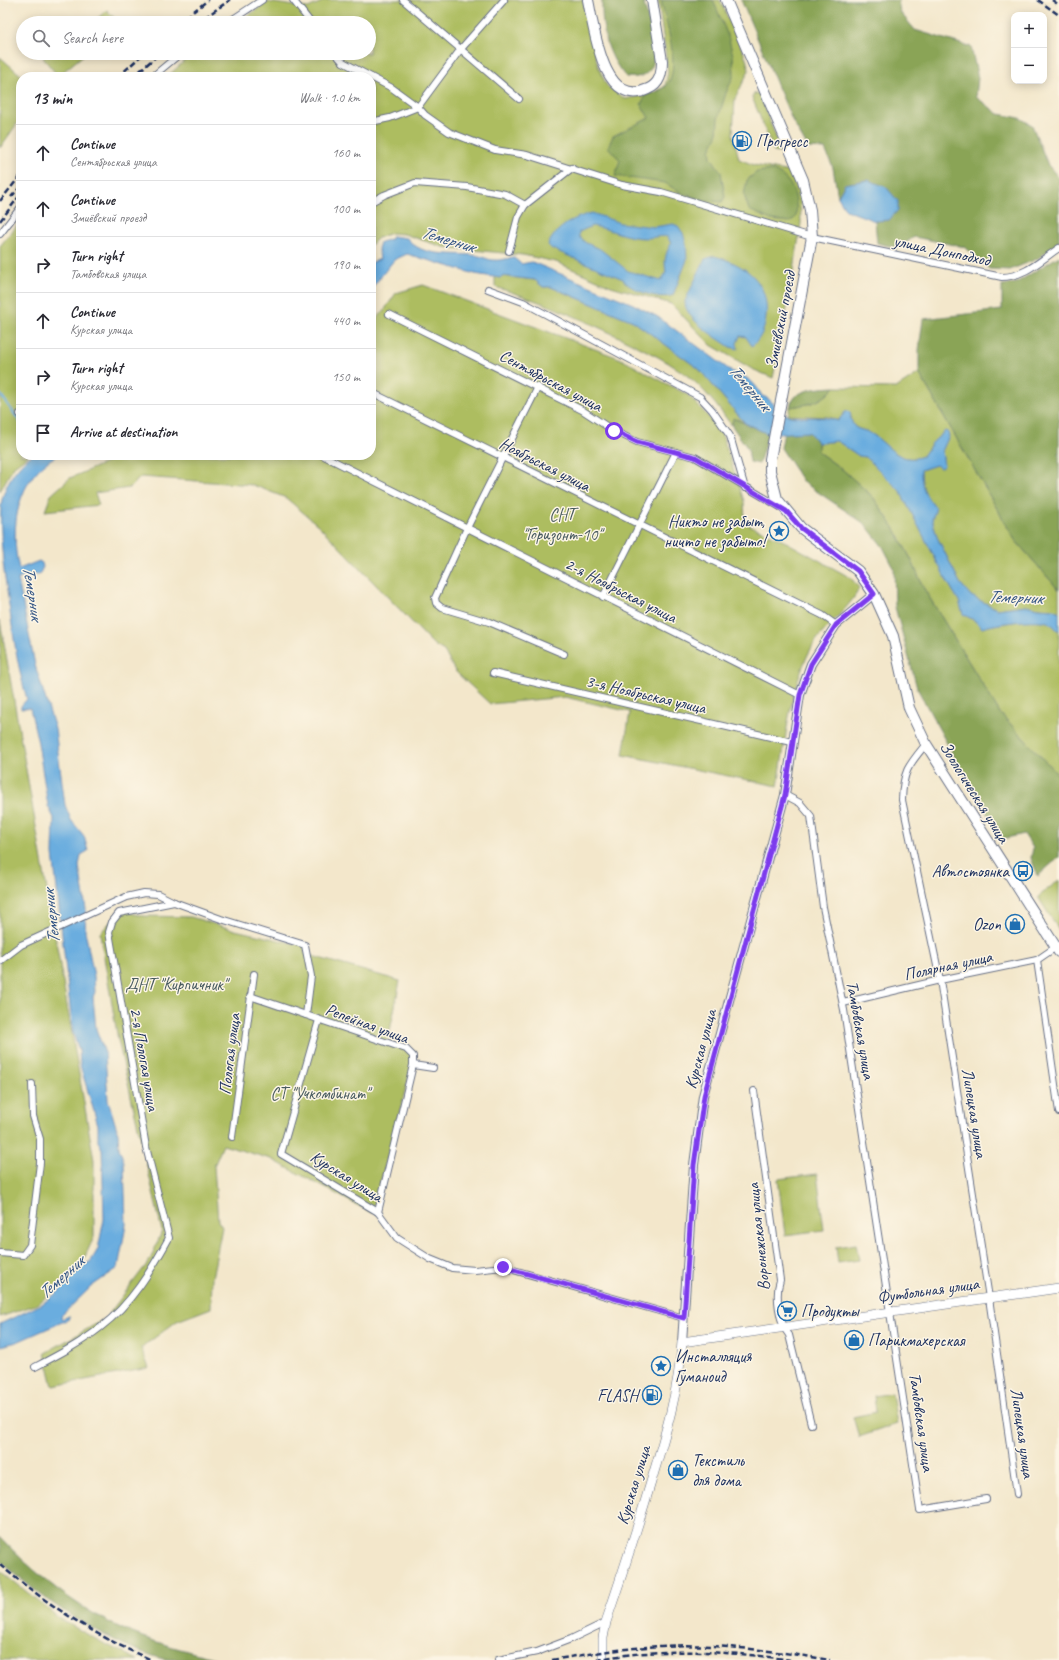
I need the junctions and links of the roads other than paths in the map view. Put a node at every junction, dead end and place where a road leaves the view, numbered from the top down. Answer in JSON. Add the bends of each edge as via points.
{"nodes":[{"id":1,"x":262,"y":0,"type":"edge"},
{"id":2,"x":293,"y":0,"type":"edge"},
{"id":3,"x":403,"y":0,"type":"edge"},
{"id":4,"x":504,"y":0,"type":"edge"},
{"id":5,"x":588,"y":0,"type":"edge"},
{"id":6,"x":652,"y":0,"type":"edge"},
{"id":7,"x":726,"y":0,"type":"edge"},
{"id":8,"x":238,"y":16,"type":"edge"},
{"id":9,"x":305,"y":16,"type":"edge"},
{"id":10,"x":460,"y":50,"type":"junction"},
{"id":11,"x":173,"y":60,"type":"edge"},
{"id":12,"x":341,"y":60,"type":"edge"},
{"id":13,"x":158,"y":72,"type":"edge"},
{"id":14,"x":362,"y":72,"type":"edge"},
{"id":15,"x":376,"y":80,"type":"edge"},
{"id":16,"x":520,"y":99,"type":"dead end"},
{"id":17,"x":418,"y":107,"type":"junction"},
{"id":18,"x":376,"y":121,"type":"edge"},
{"id":19,"x":572,"y":168,"type":"junction"},
{"id":20,"x":376,"y":200,"type":"edge"},
{"id":21,"x":525,"y":205,"type":"junction"},
{"id":22,"x":16,"y":213,"type":"edge"},
{"id":23,"x":0,"y":234,"type":"edge"},
{"id":24,"x":812,"y":237,"type":"junction"},
{"id":25,"x":1059,"y":248,"type":"edge"},
{"id":26,"x":510,"y":251,"type":"dead end"},
{"id":27,"x":488,"y":289,"type":"dead end"},
{"id":28,"x":389,"y":314,"type":"dead end"},
{"id":29,"x":538,"y":387,"type":"junction"},
{"id":30,"x":376,"y":394,"type":"edge"},
{"id":31,"x":676,"y":452,"type":"junction"},
{"id":32,"x":503,"y":458,"type":"junction"},
{"id":33,"x":332,"y":460,"type":"edge"},
{"id":34,"x":745,"y":488,"type":"junction"},
{"id":35,"x":786,"y":511,"type":"junction"},
{"id":36,"x":639,"y":526,"type":"junction"},
{"id":37,"x":467,"y":528,"type":"junction"},
{"id":38,"x":874,"y":594,"type":"junction"},
{"id":39,"x":603,"y":597,"type":"junction"},
{"id":40,"x":836,"y":625,"type":"junction"},
{"id":41,"x":564,"y":654,"type":"dead end"},
{"id":42,"x":492,"y":673,"type":"dead end"},
{"id":43,"x":904,"y":684,"type":"joint"},
{"id":44,"x":800,"y":695,"type":"junction"},
{"id":45,"x":792,"y":742,"type":"junction"},
{"id":46,"x":926,"y":744,"type":"junction"},
{"id":47,"x":785,"y":795,"type":"junction"},
{"id":48,"x":174,"y":902,"type":"junction"},
{"id":49,"x":1057,"y":949,"type":"edge"},
{"id":50,"x":1037,"y":960,"type":"junction"},
{"id":51,"x":0,"y":961,"type":"edge"},
{"id":52,"x":254,"y":974,"type":"dead end"},
{"id":53,"x":940,"y":980,"type":"junction"},
{"id":54,"x":250,"y":996,"type":"junction"},
{"id":55,"x":843,"y":1003,"type":"junction"},
{"id":56,"x":306,"y":1015,"type":"junction"},
{"id":57,"x":319,"y":1020,"type":"junction"},
{"id":58,"x":413,"y":1065,"type":"junction"},
{"id":59,"x":432,"y":1068,"type":"dead end"},
{"id":60,"x":32,"y":1084,"type":"dead end"},
{"id":61,"x":754,"y":1091,"type":"dead end"},
{"id":62,"x":1059,"y":1112,"type":"edge"},
{"id":63,"x":232,"y":1137,"type":"dead end"},
{"id":64,"x":378,"y":1212,"type":"junction"},
{"id":65,"x":0,"y":1253,"type":"edge"},
{"id":66,"x":1059,"y":1288,"type":"edge"},
{"id":67,"x":989,"y":1298,"type":"junction"},
{"id":68,"x":891,"y":1312,"type":"junction"},
{"id":69,"x":684,"y":1318,"type":"junction"},
{"id":70,"x":783,"y":1327,"type":"junction"},
{"id":71,"x":682,"y":1342,"type":"junction"},
{"id":72,"x":36,"y":1367,"type":"dead end"},
{"id":73,"x":811,"y":1424,"type":"dead end"},
{"id":74,"x":1017,"y":1494,"type":"dead end"},
{"id":75,"x":986,"y":1499,"type":"dead end"},
{"id":76,"x":606,"y":1622,"type":"junction"},
{"id":77,"x":603,"y":1659,"type":"edge"},
{"id":78,"x":498,"y":1660,"type":"edge"}],
"edges":[{"from":1,"to":8,"type":"street"},
{"from":2,"to":9,"type":"street"},
{"from":3,"to":10,"type":"street"},
{"from":4,"to":10,"type":"street"},
{"from":5,"to":6,"type":"main road","via":[[608,74],[619,89],[634,93],[655,85],[662,72]]},
{"from":7,"to":24,"type":"main road","name":"Змиёвский проезд","via":[[803,180],[810,210]]},
{"from":10,"to":16,"type":"street"},
{"from":10,"to":17,"type":"street"},
{"from":11,"to":13,"type":"street"},
{"from":12,"to":14,"type":"street","name":"улица Донподход"},
{"from":15,"to":17,"type":"street","name":"улица Донподход"},
{"from":17,"to":18,"type":"street"},
{"from":17,"to":19,"type":"street","name":"улица Донподход","via":[[449,132],[495,150],[527,155]]},
{"from":19,"to":21,"type":"street"},
{"from":19,"to":24,"type":"street","name":"улица Донподход","via":[[622,185],[661,192]]},
{"from":20,"to":21,"type":"street","via":[[416,183],[467,187],[505,194]]},
{"from":21,"to":26,"type":"street","via":[[518,217]]},
{"from":22,"to":23,"type":"street"},
{"from":24,"to":25,"type":"street","name":"улица Донподход","via":[[1002,277],[1014,277],[1025,272]]},
{"from":24,"to":35,"type":"main road","name":"Змиёвский проезд","via":[[770,459],[770,471],[777,499]]},
{"from":27,"to":34,"type":"street","via":[[523,302],[700,398],[730,436]]},
{"from":28,"to":29,"type":"street","name":"Сентябрьская улица"},
{"from":29,"to":31,"type":"street","name":"Сентябрьская улица","via":[[637,442]]},
{"from":29,"to":32,"type":"street"},
{"from":30,"to":32,"type":"street","name":"Ноябрьская улица"},
{"from":31,"to":34,"type":"street","name":"Сентябрьская улица","via":[[695,457]]},
{"from":31,"to":36,"type":"street"},
{"from":32,"to":36,"type":"street","name":"Ноябрьская улица"},
{"from":32,"to":37,"type":"street"},
{"from":33,"to":37,"type":"street","name":"2-я Ноябрьская улица"},
{"from":34,"to":35,"type":"street","name":"Сентябрьская улица"},
{"from":35,"to":38,"type":"main road","name":"Змиёвский проезд","via":[[801,528],[858,571]]},
{"from":36,"to":39,"type":"street"},
{"from":36,"to":40,"type":"street","name":"Ноябрьская улица","via":[[822,615]]},
{"from":37,"to":39,"type":"street","name":"2-я Ноябрьская улица"},
{"from":37,"to":41,"type":"street","via":[[435,598],[436,603],[442,608],[489,622]]},
{"from":38,"to":40,"type":"street"},
{"from":38,"to":43,"type":"main road","name":"Змиёвский проезд","via":[[893,636]]},
{"from":39,"to":44,"type":"street","name":"2-я Ноябрьская улица"},
{"from":40,"to":44,"type":"street","via":[[811,664]]},
{"from":42,"to":45,"type":"street","name":"3-я Ноябрьская улица"},
{"from":43,"to":46,"type":"main road","name":"Зоологическая улица","via":[[909,708]]},
{"from":44,"to":45,"type":"street"},
{"from":45,"to":47,"type":"street"},
{"from":46,"to":49,"type":"main road","name":"Зоологическая улица"},
{"from":46,"to":53,"type":"street","name":"Липецкая улица","via":[[910,764],[903,780],[902,800]]},
{"from":47,"to":55,"type":"street","name":"Тамбовская улица","via":[[800,803],[811,816],[823,906]]},
{"from":47,"to":69,"type":"street","name":"Курская улица","via":[[704,1096],[694,1165]]},
{"from":48,"to":51,"type":"street","via":[[158,894],[144,893],[126,897],[21,945]]},
{"from":48,"to":56,"type":"street","via":[[305,945],[311,976]]},
{"from":48,"to":72,"type":"street","name":"2-я Пологая улица","via":[[119,913],[112,922],[109,932],[146,1147],[169,1238],[151,1271],[129,1301],[102,1327]]},
{"from":49,"to":50,"type":"street","name":"Полярная улица"},
{"from":50,"to":53,"type":"street","name":"Полярная улица"},
{"from":50,"to":62,"type":"street"},
{"from":52,"to":54,"type":"street","name":"Пологая улица"},
{"from":53,"to":55,"type":"street","name":"Полярная улица"},
{"from":53,"to":67,"type":"street","name":"Липецкая улица"},
{"from":54,"to":56,"type":"street","name":"Репейная улица"},
{"from":54,"to":63,"type":"street","name":"Пологая улица"},
{"from":55,"to":68,"type":"street","name":"Тамбовская улица"},
{"from":56,"to":57,"type":"street","name":"Репейная улица"},
{"from":57,"to":58,"type":"street","name":"Репейная улица","via":[[406,1049],[413,1056]]},
{"from":57,"to":64,"type":"street","name":"Курская улица","via":[[281,1154]]},
{"from":58,"to":59,"type":"street"},
{"from":58,"to":64,"type":"street","name":"Репейная улица"},
{"from":60,"to":65,"type":"street","via":[[33,1116],[40,1139],[40,1163],[30,1245],[23,1255]]},
{"from":61,"to":70,"type":"street","name":"Воронежская улица","via":[[780,1280],[777,1289]]},
{"from":64,"to":69,"type":"street","name":"Курская улица","via":[[397,1238],[430,1259],[452,1268],[475,1270],[503,1267]]},
{"from":66,"to":67,"type":"main road","name":"Футбольная улица"},
{"from":67,"to":68,"type":"main road","name":"Футбольная улица"},
{"from":67,"to":74,"type":"street","name":"Липецкая улица"},
{"from":68,"to":70,"type":"main road","name":"Футбольная улица"},
{"from":68,"to":75,"type":"street","name":"Тамбовская улица","via":[[920,1510]]},
{"from":69,"to":71,"type":"street","name":"Курская улица"},
{"from":70,"to":71,"type":"main road","name":"Футбольная улица"},
{"from":70,"to":73,"type":"street","name":"Воронежская улица","via":[[789,1335]]},
{"from":71,"to":76,"type":"main road","name":"Курская улица","via":[[680,1373],[660,1452]]},
{"from":76,"to":77,"type":"main road","name":"Курская улица"},
{"from":76,"to":78,"type":"street","via":[[572,1639],[537,1652]]}]}
